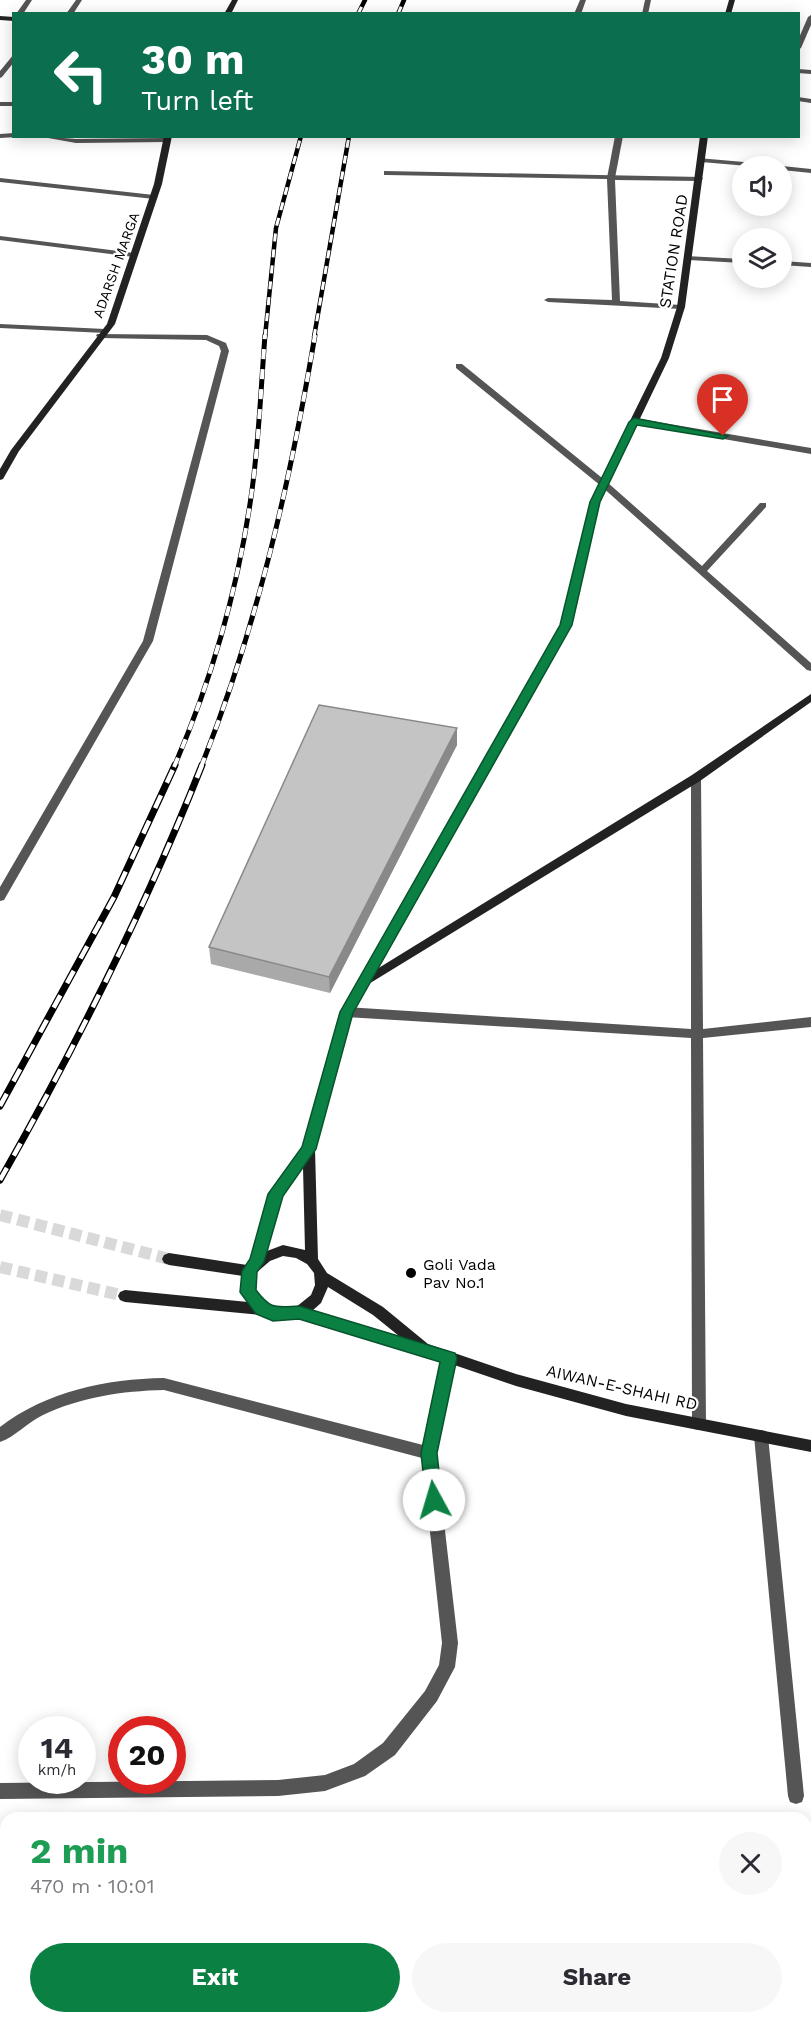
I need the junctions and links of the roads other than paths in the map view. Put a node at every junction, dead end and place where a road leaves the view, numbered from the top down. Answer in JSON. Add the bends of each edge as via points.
{"nodes":[{"id":1,"x":811,"y":17,"type":"edge"},
{"id":2,"x":800,"y":43,"type":"edge"},
{"id":3,"x":12,"y":60,"type":"edge"},
{"id":4,"x":2,"y":78,"type":"edge"},
{"id":5,"x":54,"y":138,"type":"edge"},
{"id":6,"x":167,"y":138,"type":"edge"},
{"id":7,"x":619,"y":138,"type":"edge"},
{"id":8,"x":704,"y":138,"type":"edge"},
{"id":9,"x":701,"y":160,"type":"junction"},
{"id":10,"x":732,"y":163,"type":"edge"},
{"id":11,"x":792,"y":169,"type":"edge"},
{"id":12,"x":811,"y":171,"type":"edge"},
{"id":13,"x":387,"y":173,"type":"dead end"},
{"id":14,"x":610,"y":178,"type":"junction"},
{"id":15,"x":699,"y":179,"type":"junction"},
{"id":16,"x":0,"y":180,"type":"edge"},
{"id":17,"x":154,"y":197,"type":"junction"},
{"id":18,"x":0,"y":238,"type":"edge"},
{"id":19,"x":134,"y":255,"type":"junction"},
{"id":20,"x":689,"y":258,"type":"junction"},
{"id":21,"x":732,"y":260,"type":"edge"},
{"id":22,"x":792,"y":264,"type":"edge"},
{"id":23,"x":811,"y":265,"type":"edge"},
{"id":24,"x":548,"y":300,"type":"dead end"},
{"id":25,"x":616,"y":303,"type":"junction"},
{"id":26,"x":681,"y":307,"type":"junction"},
{"id":27,"x":0,"y":326,"type":"edge"},
{"id":28,"x":102,"y":334,"type":"junction"},
{"id":29,"x":459,"y":366,"type":"dead end"},
{"id":30,"x":634,"y":422,"type":"junction"},
{"id":31,"x":811,"y":451,"type":"edge"},
{"id":32,"x":0,"y":477,"type":"edge"},
{"id":33,"x":604,"y":484,"type":"junction"},
{"id":34,"x":763,"y":505,"type":"dead end"},
{"id":35,"x":702,"y":571,"type":"junction"},
{"id":36,"x":811,"y":668,"type":"edge"},
{"id":37,"x":811,"y":698,"type":"edge"},
{"id":38,"x":696,"y":778,"type":"junction"},
{"id":39,"x":0,"y":897,"type":"edge"},
{"id":40,"x":363,"y":983,"type":"junction"},
{"id":41,"x":346,"y":1012,"type":"junction"},
{"id":42,"x":811,"y":1022,"type":"edge"},
{"id":43,"x":697,"y":1034,"type":"junction"},
{"id":44,"x":309,"y":1149,"type":"junction"},
{"id":45,"x":312,"y":1258,"type":"junction"},
{"id":46,"x":169,"y":1259,"type":"tunnel mouth"},
{"id":47,"x":253,"y":1266,"type":"junction"},
{"id":48,"x":323,"y":1277,"type":"junction"},
{"id":49,"x":125,"y":1296,"type":"tunnel mouth"},
{"id":50,"x":262,"y":1310,"type":"junction"},
{"id":51,"x":299,"y":1313,"type":"junction"},
{"id":52,"x":428,"y":1350,"type":"junction"},
{"id":53,"x":449,"y":1358,"type":"junction"},
{"id":54,"x":699,"y":1424,"type":"junction"},
{"id":55,"x":0,"y":1436,"type":"edge"},
{"id":56,"x":761,"y":1436,"type":"junction"},
{"id":57,"x":811,"y":1446,"type":"edge"},
{"id":58,"x":429,"y":1453,"type":"junction"},
{"id":59,"x":0,"y":1791,"type":"edge"},
{"id":60,"x":796,"y":1796,"type":"dead end"}],
"edges":[{"from":1,"to":2,"type":"street"},
{"from":3,"to":4,"type":"street"},
{"from":5,"to":6,"type":"street"},
{"from":6,"to":17,"type":"main road","name":"ADARSH MARGA"},
{"from":7,"to":14,"type":"street"},
{"from":8,"to":9,"type":"main road","name":"STATION ROAD"},
{"from":9,"to":10,"type":"street"},
{"from":9,"to":15,"type":"main road","name":"STATION ROAD"},
{"from":11,"to":12,"type":"street"},
{"from":13,"to":14,"type":"street"},
{"from":14,"to":15,"type":"street"},
{"from":14,"to":25,"type":"street"},
{"from":15,"to":20,"type":"main road","name":"STATION ROAD"},
{"from":16,"to":17,"type":"street"},
{"from":17,"to":19,"type":"main road","name":"ADARSH MARGA"},
{"from":18,"to":19,"type":"street"},
{"from":19,"to":28,"type":"main road","name":"ADARSH MARGA","via":[[111,324]]},
{"from":20,"to":21,"type":"street"},
{"from":20,"to":26,"type":"main road","name":"STATION ROAD"},
{"from":22,"to":23,"type":"street"},
{"from":24,"to":25,"type":"street"},
{"from":25,"to":26,"type":"street"},
{"from":26,"to":30,"type":"main road","name":"STATION ROAD","via":[[665,358]]},
{"from":27,"to":28,"type":"street"},
{"from":28,"to":32,"type":"main road","name":"ADARSH MARGA","via":[[15,450]]},
{"from":28,"to":39,"type":"street","via":[[207,339],[223,345],[225,351],[148,641]]},
{"from":29,"to":33,"type":"street"},
{"from":30,"to":31,"type":"street"},
{"from":30,"to":33,"type":"main road","name":"STATION ROAD"},
{"from":33,"to":35,"type":"street"},
{"from":33,"to":40,"type":"main road","name":"STATION ROAD","via":[[595,502],[566,625]]},
{"from":34,"to":35,"type":"street"},
{"from":35,"to":36,"type":"street"},
{"from":37,"to":38,"type":"main road"},
{"from":38,"to":40,"type":"main road"},
{"from":38,"to":43,"type":"street"},
{"from":40,"to":41,"type":"main road","name":"STATION ROAD"},
{"from":41,"to":43,"type":"street"},
{"from":41,"to":44,"type":"main road","name":"STATION ROAD"},
{"from":42,"to":43,"type":"street"},
{"from":43,"to":54,"type":"street"},
{"from":44,"to":45,"type":"main road"},
{"from":44,"to":47,"type":"main road","via":[[276,1194]]},
{"from":45,"to":47,"type":"main road","via":[[284,1250],[266,1255]]},
{"from":45,"to":48,"type":"main road"},
{"from":46,"to":47,"type":"main road"},
{"from":47,"to":50,"type":"main road","via":[[248,1292]]},
{"from":48,"to":51,"type":"main road","via":[[318,1298]]},
{"from":48,"to":52,"type":"main road","via":[[378,1311]]},
{"from":49,"to":50,"type":"main road"},
{"from":50,"to":51,"type":"main road","via":[[273,1314]]},
{"from":51,"to":52,"type":"main road"},
{"from":52,"to":53,"type":"main road","name":"AIWAN-E-SHAHI RD"},
{"from":53,"to":54,"type":"main road","name":"AIWAN-E-SHAHI RD","via":[[626,1410]]},
{"from":53,"to":58,"type":"street"},
{"from":54,"to":56,"type":"main road","name":"AIWAN-E-SHAHI RD"},
{"from":55,"to":58,"type":"street","via":[[46,1407],[96,1391],[131,1384],[164,1384]]},
{"from":56,"to":57,"type":"main road","name":"AIWAN-E-SHAHI RD"},
{"from":56,"to":60,"type":"street"},
{"from":58,"to":59,"type":"street","via":[[450,1643],[447,1667],[431,1696],[389,1749],[359,1770],[333,1780],[278,1788]]}]}
